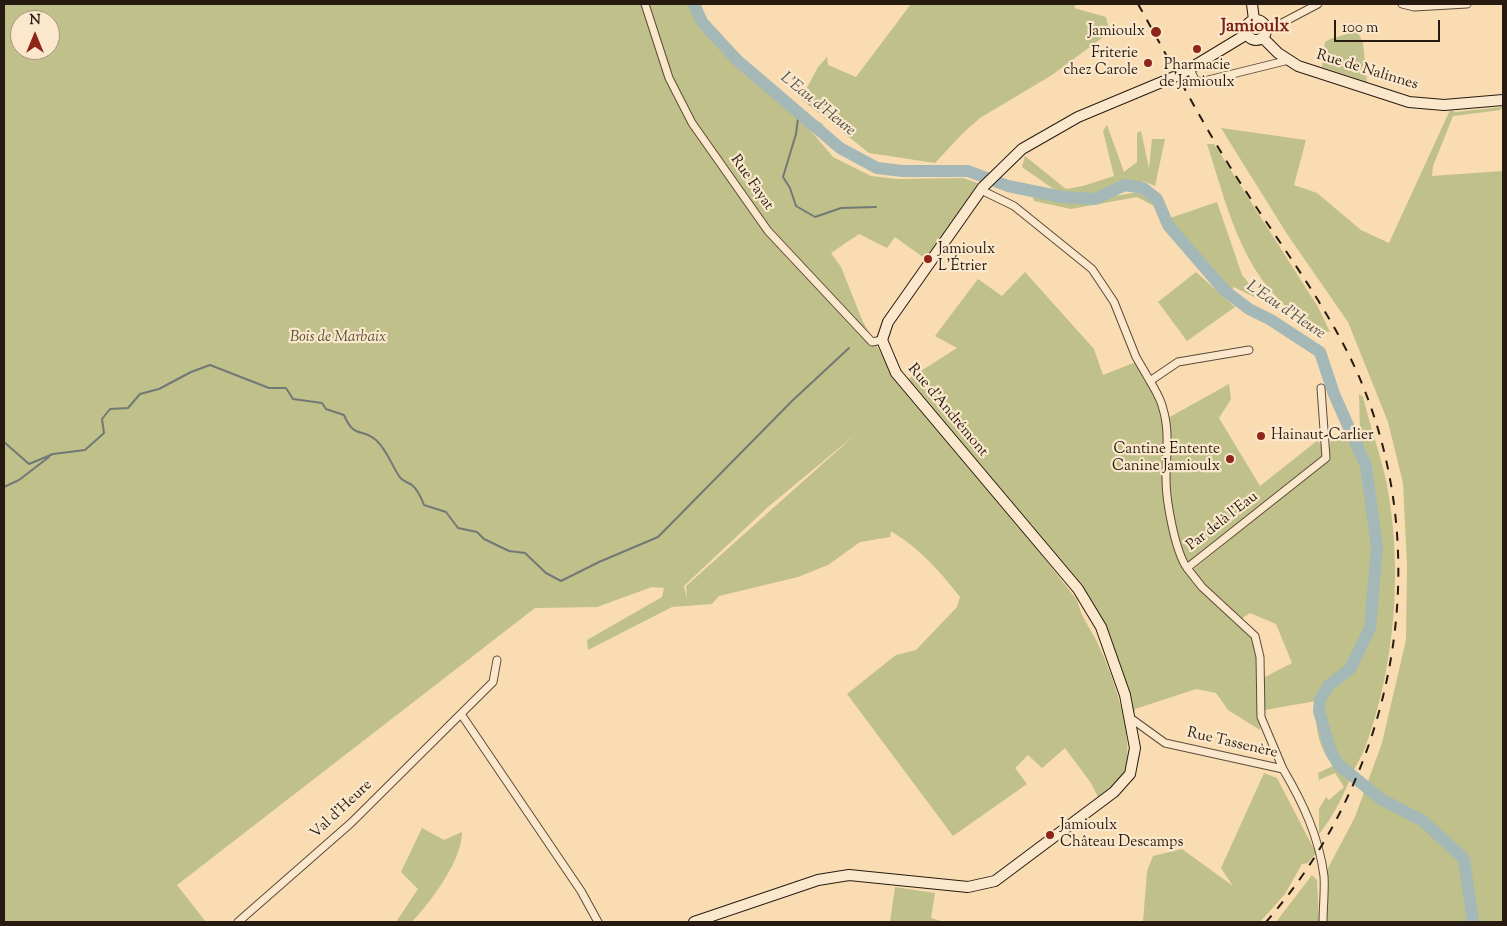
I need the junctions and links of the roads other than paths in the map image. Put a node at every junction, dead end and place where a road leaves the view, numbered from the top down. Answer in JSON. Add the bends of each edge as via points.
{"nodes":[{"id":1,"x":645,"y":4,"type":"edge"},
{"id":2,"x":1252,"y":4,"type":"edge"},
{"id":3,"x":1318,"y":4,"type":"edge"},
{"id":4,"x":1402,"y":4,"type":"edge"},
{"id":5,"x":1467,"y":4,"type":"edge"},
{"id":6,"x":1254,"y":20,"type":"junction"},
{"id":7,"x":1266,"y":27,"type":"junction"},
{"id":8,"x":1247,"y":34,"type":"junction"},
{"id":9,"x":1263,"y":38,"type":"junction"},
{"id":10,"x":1288,"y":60,"type":"junction"},
{"id":11,"x":1190,"y":69,"type":"junction"},
{"id":12,"x":1503,"y":100,"type":"edge"},
{"id":13,"x":982,"y":188,"type":"junction"},
{"id":14,"x":882,"y":340,"type":"junction"},
{"id":15,"x":1249,"y":350,"type":"dead end"},
{"id":16,"x":1150,"y":381,"type":"junction"},
{"id":17,"x":1321,"y":388,"type":"dead end"},
{"id":18,"x":1187,"y":568,"type":"junction"},
{"id":19,"x":497,"y":660,"type":"dead end"},
{"id":20,"x":461,"y":714,"type":"junction"},
{"id":21,"x":1129,"y":717,"type":"junction"},
{"id":22,"x":1283,"y":769,"type":"junction"},
{"id":23,"x":238,"y":922,"type":"edge"},
{"id":24,"x":598,"y":922,"type":"edge"},
{"id":25,"x":694,"y":922,"type":"edge"},
{"id":26,"x":1323,"y":922,"type":"edge"}],
"edges":[{"from":1,"to":14,"type":"street","name":"Rue Fayat","via":[[669,78],[683,106],[750,206],[788,254],[872,342]]},
{"from":2,"to":6,"type":"street"},
{"from":3,"to":7,"type":"street","via":[[1280,24]]},
{"from":4,"to":5,"type":"street","via":[[1414,7]]},
{"from":6,"to":7,"type":"street"},
{"from":6,"to":8,"type":"street","via":[[1248,23]]},
{"from":7,"to":9,"type":"street"},
{"from":8,"to":9,"type":"street","via":[[1254,40]]},
{"from":8,"to":11,"type":"street"},
{"from":9,"to":10,"type":"street","name":"Rue de Nalinnes"},
{"from":10,"to":11,"type":"street","via":[[1200,82],[1195,80]]},
{"from":10,"to":12,"type":"street","name":"Rue de Nalinnes","via":[[1409,102],[1444,105]]},
{"from":11,"to":13,"type":"street","via":[[1078,116],[1022,149]]},
{"from":13,"to":14,"type":"street","via":[[888,322]]},
{"from":13,"to":16,"type":"street","name":"Par delà l'Eau","via":[[1014,206],[1092,269],[1112,296],[1136,357]]},
{"from":14,"to":21,"type":"street","name":"Rue d'Andrémont","via":[[896,374],[1078,589],[1101,627],[1125,695]]},
{"from":15,"to":16,"type":"street","via":[[1178,362]]},
{"from":16,"to":18,"type":"street","name":"Par delà l'Eau","via":[[1164,409],[1166,481],[1177,547]]},
{"from":17,"to":18,"type":"street","name":"Par delà l'Eau","via":[[1326,458]]},
{"from":18,"to":22,"type":"street","name":"Rue Tassenère","via":[[1202,587],[1255,636],[1260,657],[1262,717]]},
{"from":19,"to":20,"type":"street","name":"Val d'Heure","via":[[492,682]]},
{"from":20,"to":23,"type":"street","name":"Val d'Heure","via":[[351,823]]},
{"from":20,"to":24,"type":"street","via":[[581,891]]},
{"from":21,"to":22,"type":"street","name":"Rue Tassenère","via":[[1166,743]]},
{"from":21,"to":25,"type":"street","name":"Rue d'Andrémont","via":[[1135,748],[1130,774],[1114,792],[995,881],[968,887],[849,875],[818,880]]},
{"from":22,"to":26,"type":"street","via":[[1306,811],[1315,837],[1324,877]]}]}
